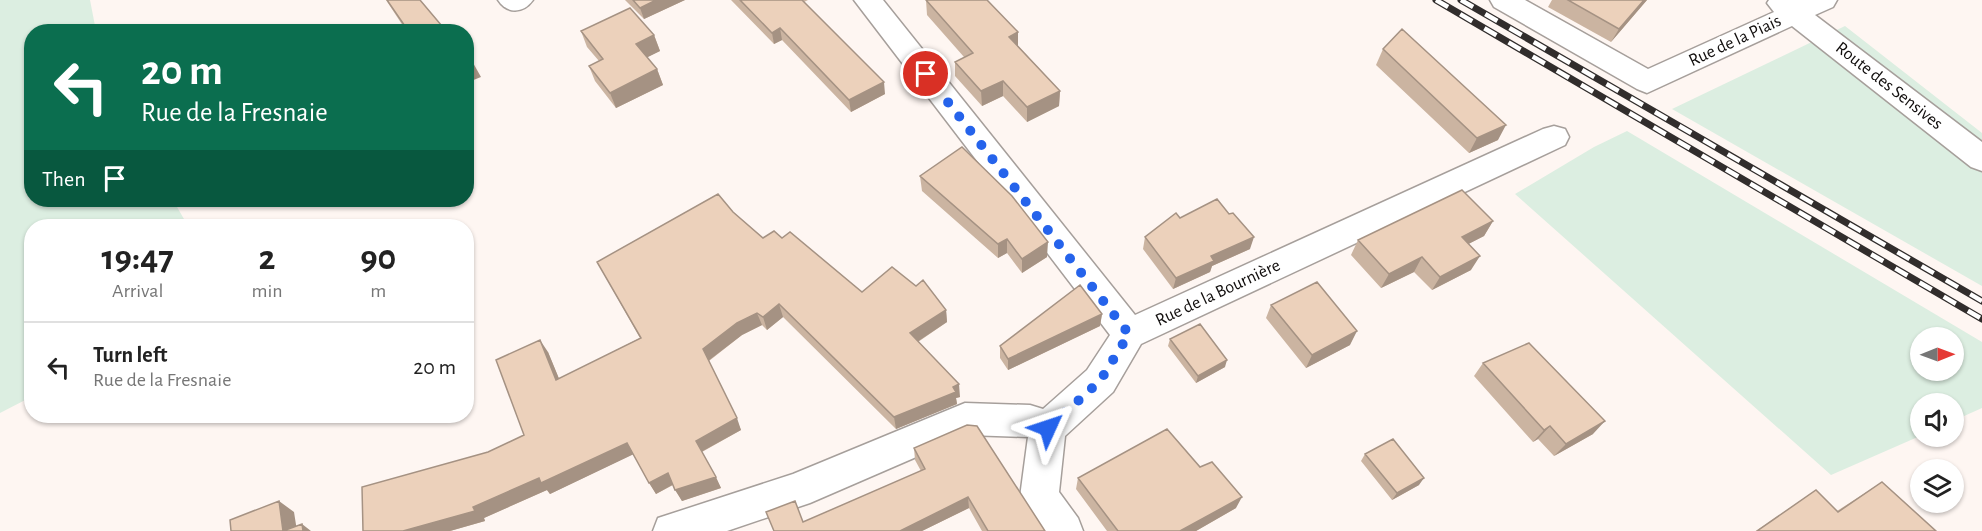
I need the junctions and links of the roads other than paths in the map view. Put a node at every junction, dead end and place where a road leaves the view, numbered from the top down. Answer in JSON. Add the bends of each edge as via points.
{"nodes":[{"id":1,"x":505,"y":0,"type":"edge"},
{"id":2,"x":526,"y":0,"type":"edge"},
{"id":3,"x":868,"y":0,"type":"edge"},
{"id":4,"x":1504,"y":0,"type":"edge"},
{"id":5,"x":1823,"y":0,"type":"edge"},
{"id":6,"x":1787,"y":7,"type":"edge"},
{"id":7,"x":1554,"y":137,"type":"dead end"},
{"id":8,"x":1982,"y":159,"type":"edge"},
{"id":9,"x":1129,"y":334,"type":"junction"},
{"id":10,"x":1048,"y":428,"type":"junction"},
{"id":11,"x":672,"y":531,"type":"edge"},
{"id":12,"x":1064,"y":531,"type":"edge"}],
"edges":[{"from":1,"to":2,"type":"lane","via":[[511,7]]},
{"from":3,"to":9,"type":"street"},
{"from":4,"to":6,"type":"street","name":"Rue de la Piais","via":[[1647,82]]},
{"from":5,"to":6,"type":"street","name":"Rue de la Piais"},
{"from":6,"to":8,"type":"street","name":"Route des Sensives"},
{"from":7,"to":9,"type":"street","name":"Rue de la Bournière"},
{"from":9,"to":10,"type":"street","via":[[1100,381]]},
{"from":10,"to":11,"type":"street","via":[[1030,421],[964,419],[797,490]]},
{"from":10,"to":12,"type":"street","via":[[1039,497]]}]}
